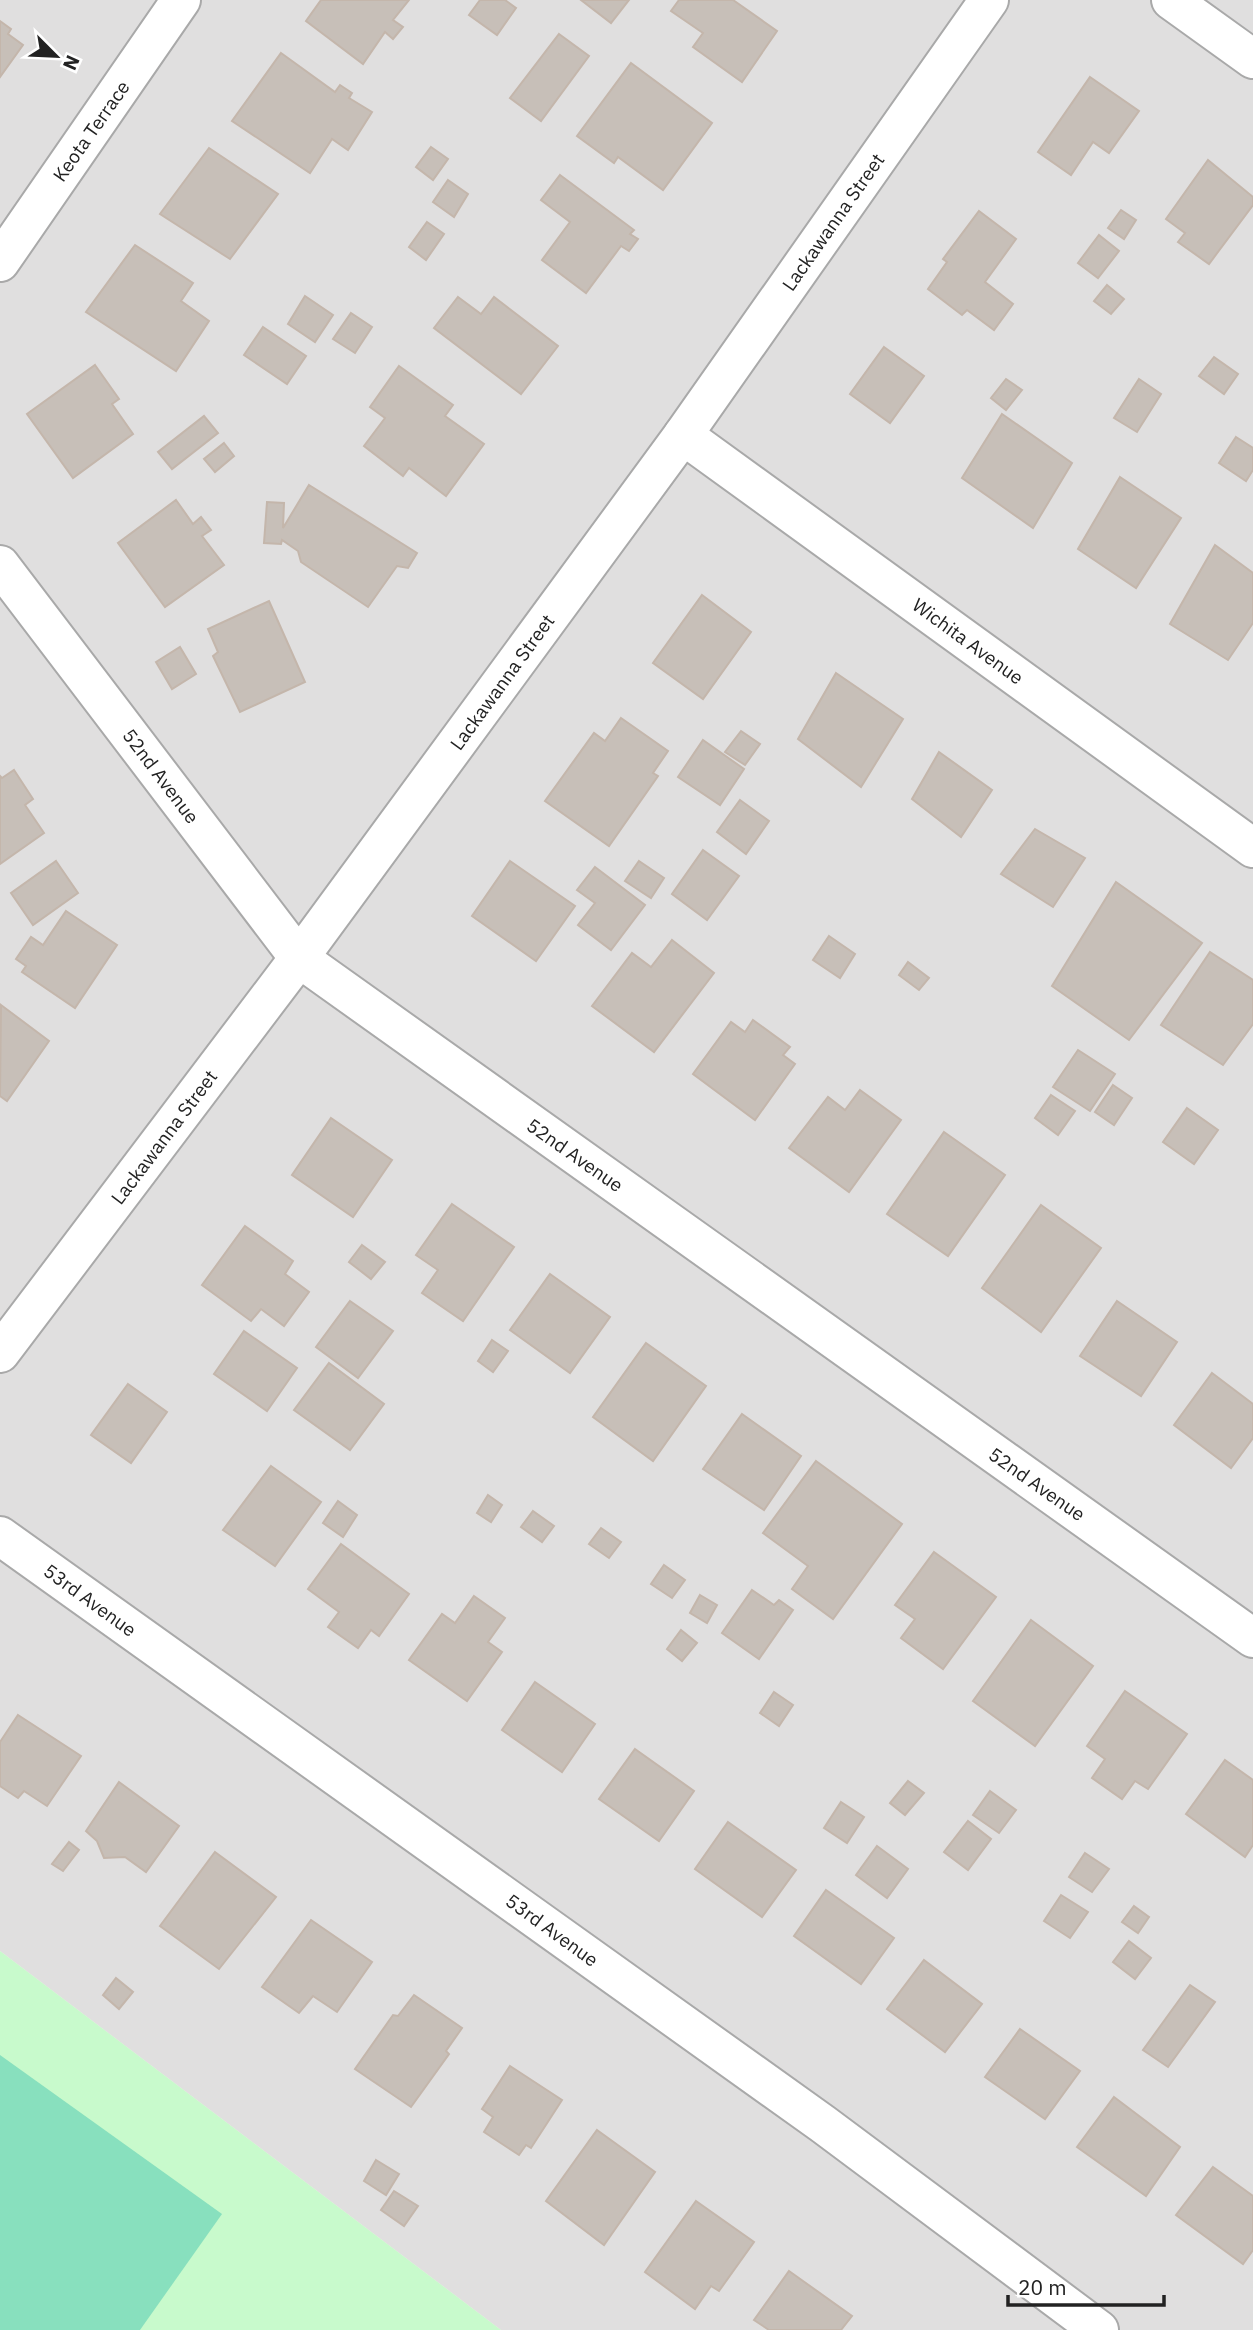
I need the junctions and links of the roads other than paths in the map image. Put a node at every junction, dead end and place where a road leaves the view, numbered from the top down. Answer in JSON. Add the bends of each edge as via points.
{"nodes":[{"id":1,"x":181,"y":0,"type":"edge"},
{"id":2,"x":989,"y":0,"type":"edge"},
{"id":3,"x":1171,"y":0,"type":"edge"},
{"id":4,"x":1253,"y":59,"type":"edge"},
{"id":5,"x":0,"y":262,"type":"edge"},
{"id":6,"x":683,"y":435,"type":"junction"},
{"id":7,"x":0,"y":565,"type":"edge"},
{"id":8,"x":1253,"y":848,"type":"edge"},
{"id":9,"x":299,"y":958,"type":"junction"},
{"id":10,"x":0,"y":1353,"type":"edge"},
{"id":11,"x":0,"y":1536,"type":"edge"},
{"id":12,"x":1253,"y":1638,"type":"edge"},
{"id":13,"x":1099,"y":2330,"type":"edge"}],
"edges":[{"from":1,"to":5,"type":"street","name":"Keota Terrace"},
{"from":2,"to":6,"type":"street","name":"Lackawanna Street"},
{"from":3,"to":4,"type":"street"},
{"from":6,"to":8,"type":"street","name":"Wichita Avenue"},
{"from":6,"to":9,"type":"street","name":"Lackawanna Street"},
{"from":7,"to":9,"type":"street","name":"52nd Avenue"},
{"from":9,"to":10,"type":"street","name":"Lackawanna Street"},
{"from":9,"to":12,"type":"street","name":"52nd Avenue"},
{"from":11,"to":13,"type":"street","name":"53rd Avenue","via":[[823,2124]]}]}
